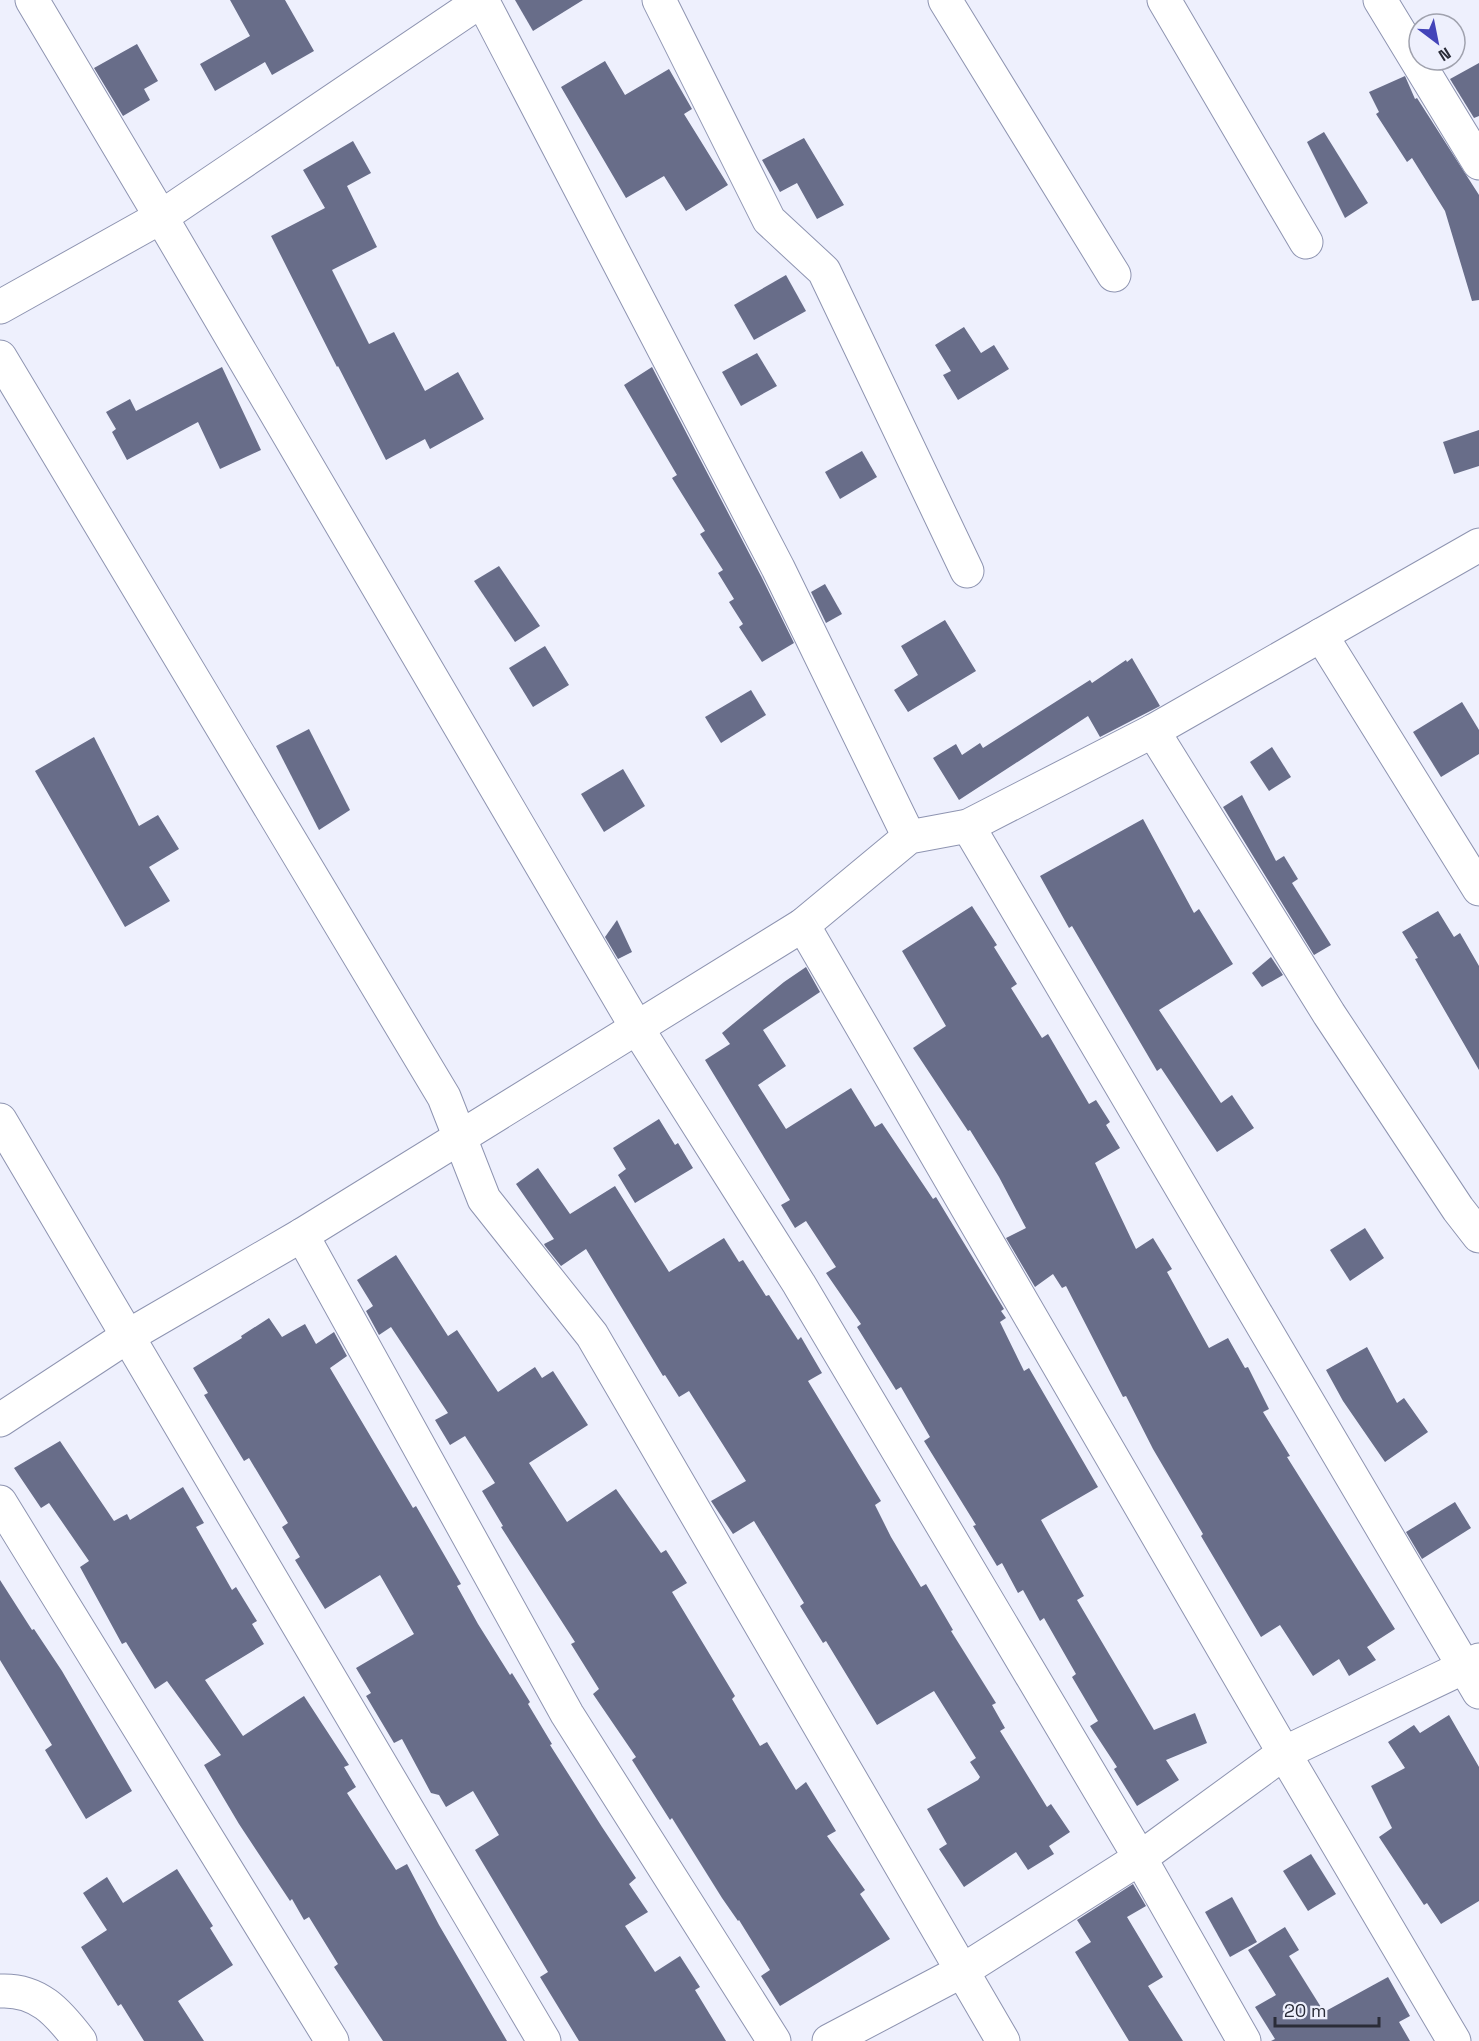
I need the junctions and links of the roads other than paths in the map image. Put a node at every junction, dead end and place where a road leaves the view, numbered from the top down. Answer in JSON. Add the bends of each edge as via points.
{"nodes":[{"id":1,"x":32,"y":0,"type":"edge"},
{"id":2,"x":482,"y":0,"type":"edge"},
{"id":3,"x":659,"y":0,"type":"edge"},
{"id":4,"x":945,"y":0,"type":"edge"},
{"id":5,"x":1164,"y":0,"type":"edge"},
{"id":6,"x":1380,"y":0,"type":"edge"},
{"id":7,"x":1479,"y":163,"type":"edge"},
{"id":8,"x":161,"y":217,"type":"junction"},
{"id":9,"x":1306,"y":242,"type":"dead end"},
{"id":10,"x":1114,"y":275,"type":"dead end"},
{"id":11,"x":0,"y":308,"type":"edge"},
{"id":12,"x":0,"y":357,"type":"edge"},
{"id":13,"x":1479,"y":545,"type":"edge"},
{"id":14,"x":967,"y":571,"type":"dead end"},
{"id":15,"x":1321,"y":635,"type":"junction"},
{"id":16,"x":1153,"y":731,"type":"junction"},
{"id":17,"x":968,"y":826,"type":"junction"},
{"id":18,"x":909,"y":837,"type":"junction"},
{"id":19,"x":1479,"y":890,"type":"edge"},
{"id":20,"x":803,"y":925,"type":"junction"},
{"id":21,"x":637,"y":1028,"type":"junction"},
{"id":22,"x":0,"y":1120,"type":"edge"},
{"id":23,"x":459,"y":1138,"type":"junction"},
{"id":24,"x":302,"y":1235,"type":"junction"},
{"id":25,"x":1479,"y":1236,"type":"edge"},
{"id":26,"x":128,"y":1335,"type":"junction"},
{"id":27,"x":0,"y":1420,"type":"edge"},
{"id":28,"x":0,"y":1502,"type":"edge"},
{"id":29,"x":1474,"y":1673,"type":"edge"},
{"id":30,"x":1284,"y":1753,"type":"junction"},
{"id":31,"x":1140,"y":1858,"type":"junction"},
{"id":32,"x":962,"y":1971,"type":"junction"},
{"id":33,"x":5,"y":1982,"type":"edge"},
{"id":34,"x":80,"y":2041,"type":"edge"},
{"id":35,"x":332,"y":2041,"type":"edge"},
{"id":36,"x":544,"y":2041,"type":"edge"},
{"id":37,"x":774,"y":2041,"type":"edge"},
{"id":38,"x":829,"y":2041,"type":"edge"},
{"id":39,"x":1003,"y":2041,"type":"edge"},
{"id":40,"x":1244,"y":2041,"type":"edge"},
{"id":41,"x":1454,"y":2041,"type":"edge"}],
"edges":[{"from":1,"to":8,"type":"street"},
{"from":2,"to":8,"type":"street"},
{"from":2,"to":18,"type":"street","via":[[778,568]]},
{"from":3,"to":14,"type":"street","via":[[769,220],[824,271]]},
{"from":4,"to":10,"type":"street"},
{"from":5,"to":9,"type":"street"},
{"from":6,"to":7,"type":"street"},
{"from":8,"to":11,"type":"street"},
{"from":8,"to":21,"type":"street"},
{"from":12,"to":23,"type":"street","via":[[444,1096]]},
{"from":13,"to":15,"type":"street"},
{"from":15,"to":16,"type":"street"},
{"from":15,"to":19,"type":"street"},
{"from":16,"to":17,"type":"street"},
{"from":16,"to":25,"type":"street","via":[[1329,1014]]},
{"from":17,"to":18,"type":"street"},
{"from":17,"to":29,"type":"street"},
{"from":18,"to":20,"type":"street"},
{"from":20,"to":21,"type":"street"},
{"from":20,"to":30,"type":"street"},
{"from":21,"to":23,"type":"street"},
{"from":21,"to":31,"type":"street","via":[[799,1284]]},
{"from":22,"to":26,"type":"street"},
{"from":23,"to":24,"type":"street"},
{"from":23,"to":32,"type":"street","via":[[484,1198],[592,1335]]},
{"from":24,"to":26,"type":"street"},
{"from":24,"to":37,"type":"street","via":[[567,1714]]},
{"from":26,"to":27,"type":"street"},
{"from":26,"to":36,"type":"street"},
{"from":28,"to":35,"type":"street"},
{"from":29,"to":30,"type":"street"},
{"from":30,"to":31,"type":"street"},
{"from":30,"to":41,"type":"street"},
{"from":31,"to":32,"type":"street"},
{"from":31,"to":40,"type":"street"},
{"from":32,"to":38,"type":"street"},
{"from":32,"to":39,"type":"street"},
{"from":33,"to":34,"type":"street","via":[[38,1998]]}]}
